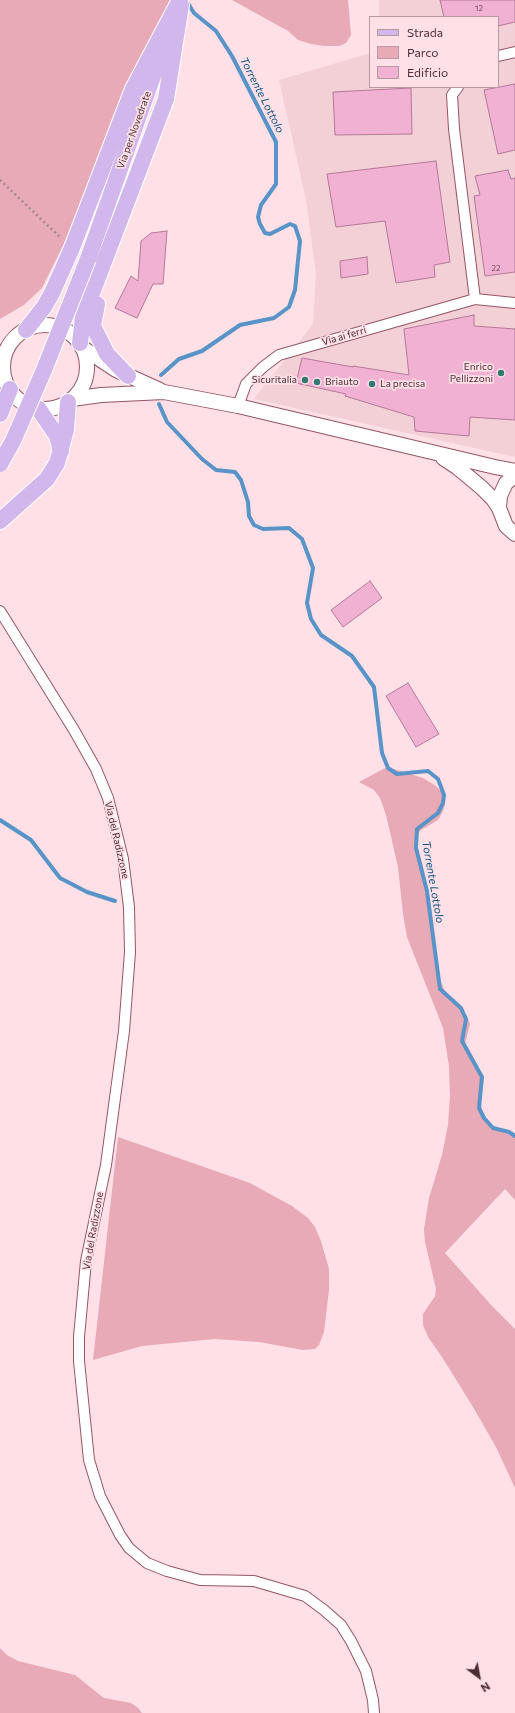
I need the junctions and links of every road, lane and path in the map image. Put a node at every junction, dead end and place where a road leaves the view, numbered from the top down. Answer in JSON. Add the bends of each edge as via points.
{"nodes":[{"id":1,"x":181,"y":0,"type":"edge"},
{"id":2,"x":174,"y":17,"type":"junction"},
{"id":3,"x":515,"y":52,"type":"edge"},
{"id":4,"x":499,"y":56,"type":"edge"},
{"id":5,"x":457,"y":88,"type":"edge"},
{"id":6,"x":0,"y":180,"type":"edge"},
{"id":7,"x":72,"y":248,"type":"junction"},
{"id":8,"x":106,"y":259,"type":"junction"},
{"id":9,"x":475,"y":299,"type":"junction"},
{"id":10,"x":515,"y":303,"type":"edge"},
{"id":11,"x":22,"y":333,"type":"junction"},
{"id":12,"x":0,"y":344,"type":"edge"},
{"id":13,"x":81,"y":346,"type":"junction"},
{"id":14,"x":128,"y":376,"type":"junction"},
{"id":15,"x":5,"y":384,"type":"edge"},
{"id":16,"x":164,"y":392,"type":"junction"},
{"id":17,"x":70,"y":400,"type":"junction"},
{"id":18,"x":238,"y":406,"type":"junction"},
{"id":19,"x":38,"y":408,"type":"junction"},
{"id":20,"x":0,"y":414,"type":"edge"},
{"id":21,"x":61,"y":451,"type":"junction"},
{"id":22,"x":434,"y":453,"type":"junction"},
{"id":23,"x":0,"y":464,"type":"edge"},
{"id":24,"x":515,"y":471,"type":"edge"},
{"id":25,"x":515,"y":476,"type":"edge"},
{"id":26,"x":499,"y":508,"type":"junction"},
{"id":27,"x":0,"y":521,"type":"edge"},
{"id":28,"x":515,"y":534,"type":"edge"},
{"id":29,"x":0,"y":611,"type":"edge"},
{"id":30,"x":374,"y":1713,"type":"edge"}],
"edges":[{"from":1,"to":2,"type":"main road"},
{"from":2,"to":7,"type":"main road","via":[[133,89]]},
{"from":2,"to":8,"type":"main road","via":[[166,99]]},
{"from":2,"to":23,"type":"main road","name":"Via per Novedrate","bridge":true,"via":[[88,259],[44,370]]},
{"from":3,"to":4,"type":"street"},
{"from":5,"to":9,"type":"street","via":[[452,95],[454,129]]},
{"from":6,"to":7,"type":"path"},
{"from":7,"to":11,"type":"main road","via":[[44,307]]},
{"from":8,"to":13,"type":"main road","via":[[83,317]]},
{"from":8,"to":14,"type":"main road","via":[[93,326],[107,354]]},
{"from":9,"to":10,"type":"street","name":"Via ai ferri"},
{"from":9,"to":18,"type":"street","name":"Via ai ferri","via":[[279,355],[246,384]]},
{"from":11,"to":12,"type":"main road"},
{"from":11,"to":13,"type":"main road","via":[[35,326],[58,327],[70,333]]},
{"from":11,"to":15,"type":"main road","via":[[8,348],[4,360]]},
{"from":13,"to":14,"type":"main road","via":[[107,365]]},
{"from":13,"to":17,"type":"main road","via":[[87,362],[87,373],[83,385]]},
{"from":14,"to":16,"type":"main road"},
{"from":15,"to":19,"type":"main road","via":[[22,401]]},
{"from":15,"to":20,"type":"main road"},
{"from":16,"to":17,"type":"main road","via":[[101,395]]},
{"from":16,"to":18,"type":"main road"},
{"from":17,"to":19,"type":"main road","via":[[57,407]]},
{"from":17,"to":21,"type":"main road"},
{"from":18,"to":22,"type":"main road"},
{"from":19,"to":21,"type":"main road","via":[[57,436]]},
{"from":21,"to":27,"type":"main road","via":[[47,478]]},
{"from":22,"to":24,"type":"main road"},
{"from":22,"to":26,"type":"main road","via":[[471,478]]},
{"from":25,"to":26,"type":"main road","via":[[506,483],[500,496]]},
{"from":26,"to":28,"type":"main road","via":[[506,526]]},
{"from":29,"to":30,"type":"street","name":"Via del Radizzone","via":[[96,769],[108,798],[123,859],[130,907],[130,952],[124,1031],[106,1165],[86,1261],[79,1337],[89,1460],[100,1496],[123,1539],[147,1563],[200,1580],[254,1581],[305,1596],[324,1610],[341,1625],[366,1671]]}]}
